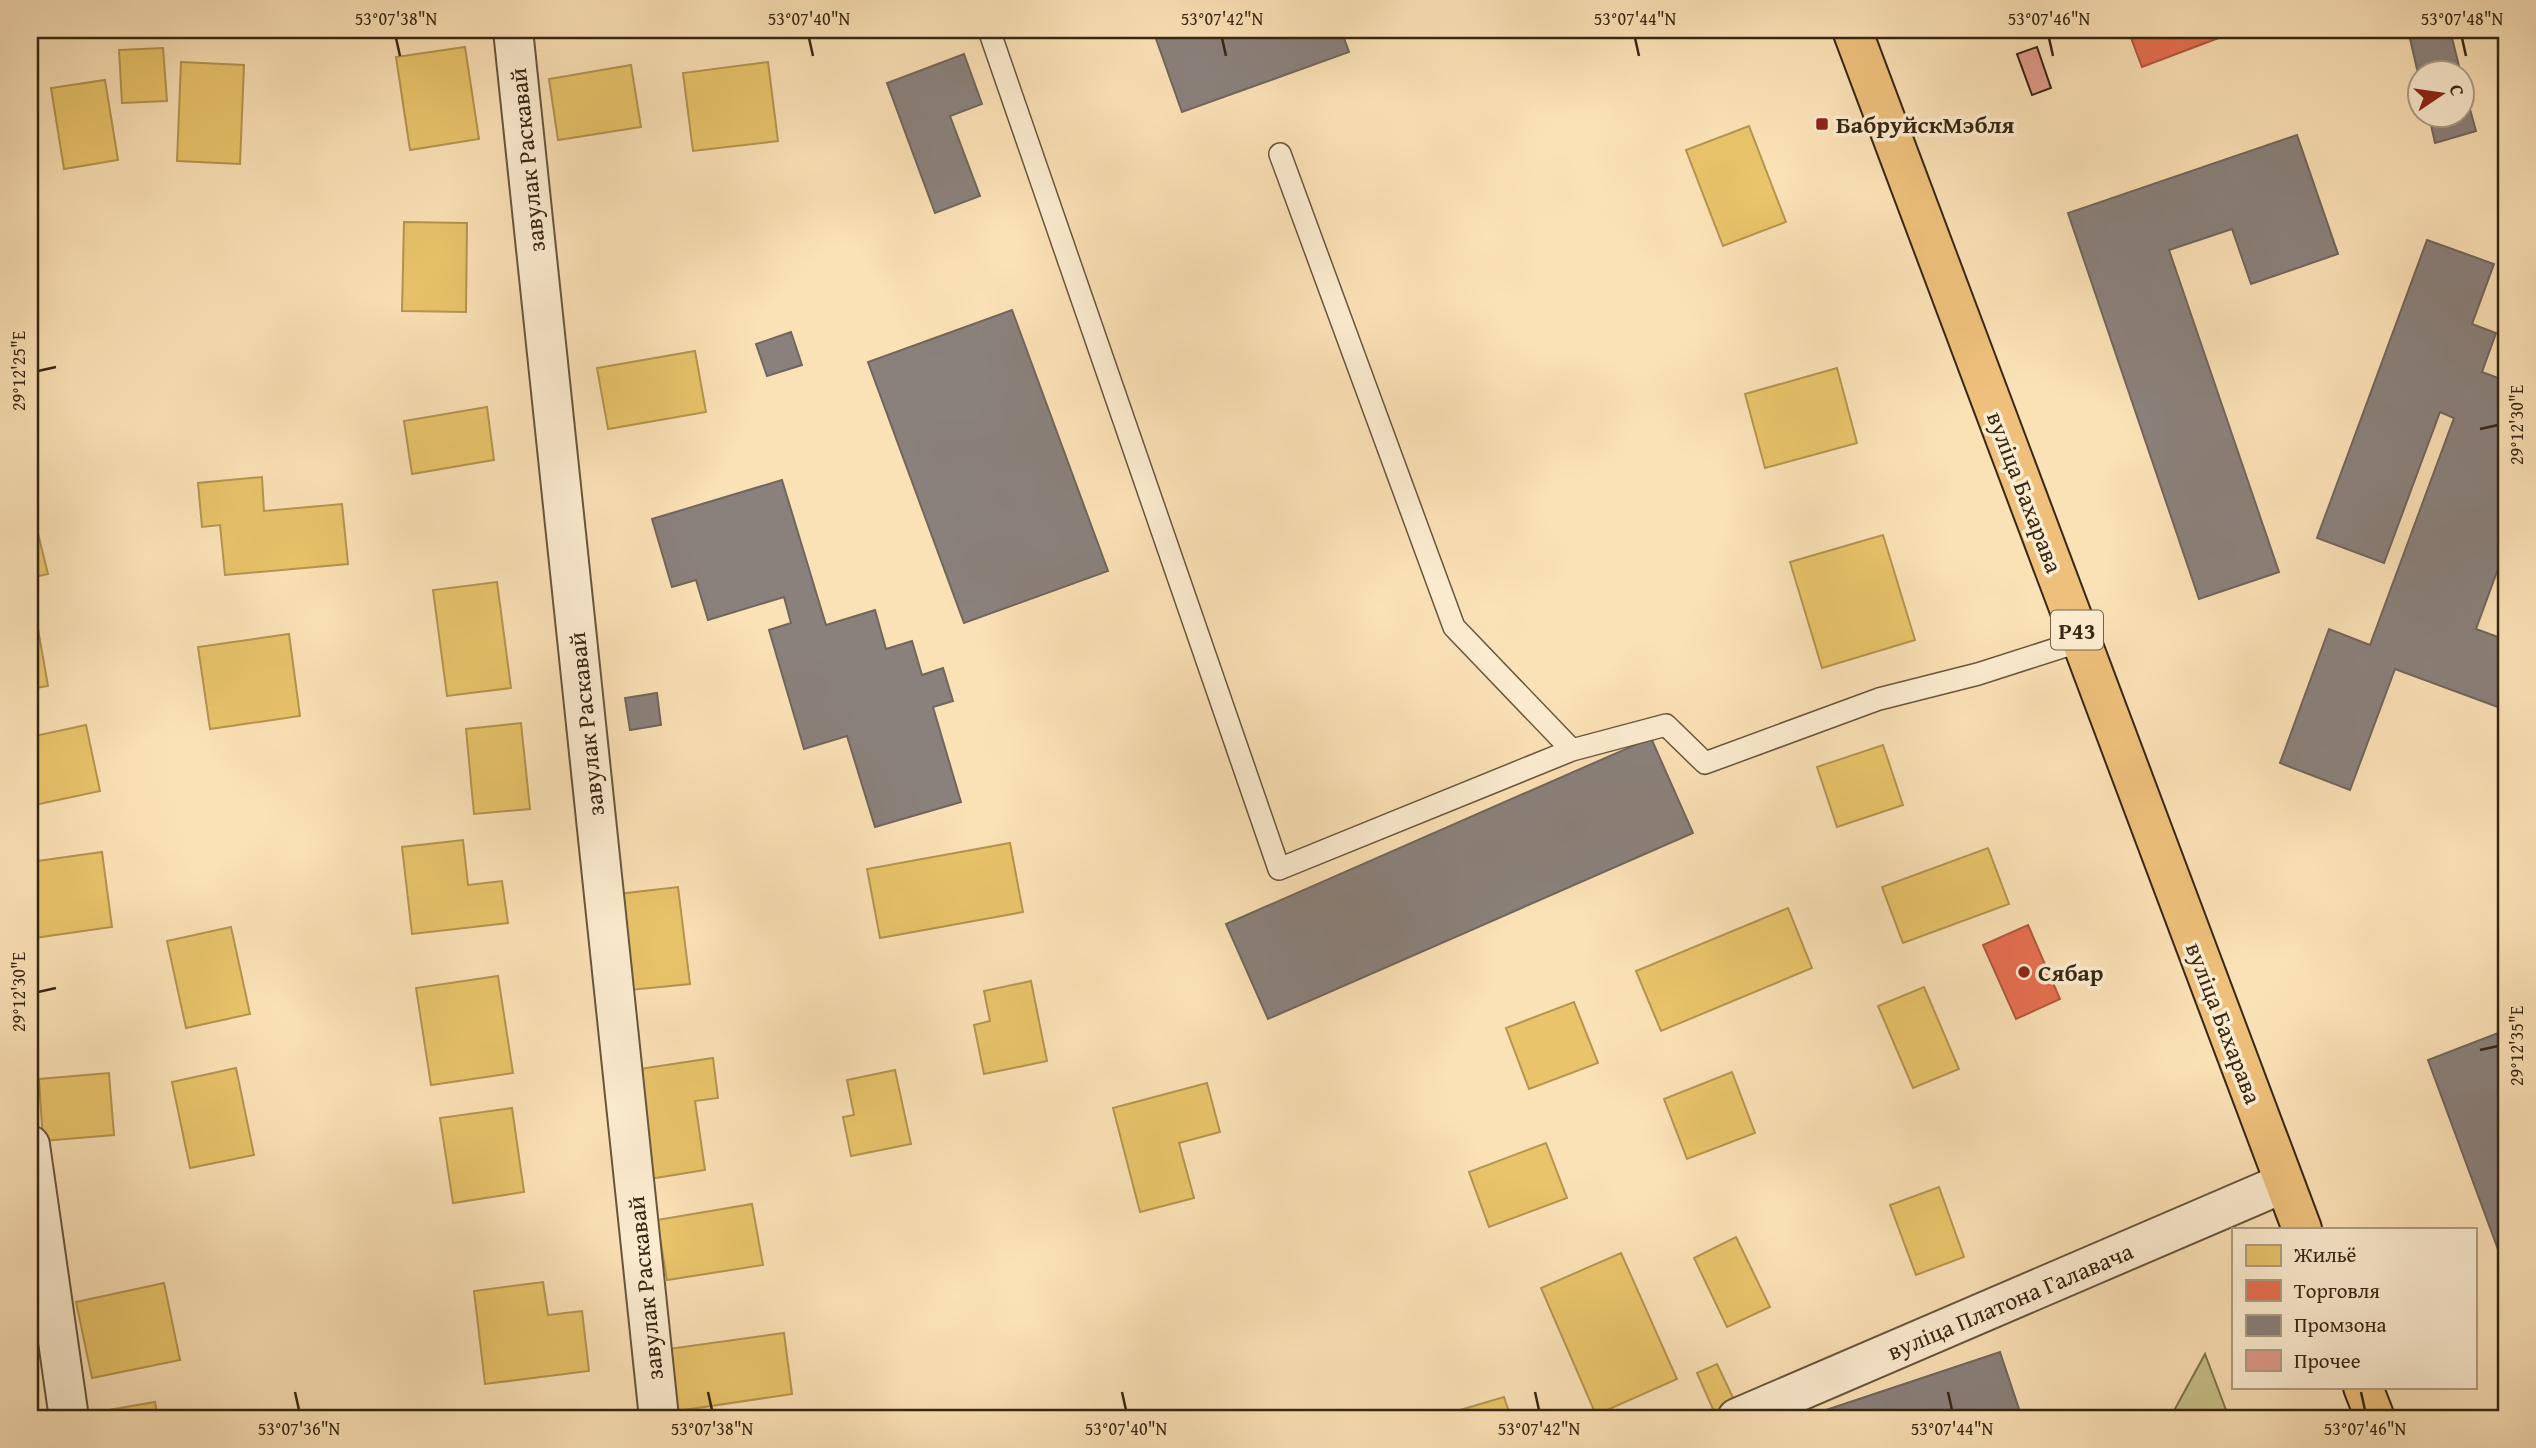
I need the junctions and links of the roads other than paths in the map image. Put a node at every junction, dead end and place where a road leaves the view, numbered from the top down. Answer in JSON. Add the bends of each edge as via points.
{"nodes":[{"id":1,"x":513,"y":30,"type":"edge"},
{"id":2,"x":989,"y":30,"type":"edge"},
{"id":3,"x":1852,"y":30,"type":"edge"},
{"id":4,"x":1280,"y":155,"type":"dead end"},
{"id":5,"x":2081,"y":641,"type":"junction"},
{"id":6,"x":1572,"y":750,"type":"junction"},
{"id":7,"x":30,"y":1145,"type":"edge"},
{"id":8,"x":2284,"y":1183,"type":"junction"},
{"id":9,"x":2302,"y":1228,"type":"edge"},
{"id":10,"x":2363,"y":1388,"type":"edge"},
{"id":11,"x":69,"y":1418,"type":"edge"},
{"id":12,"x":659,"y":1418,"type":"edge"},
{"id":13,"x":1737,"y":1418,"type":"edge"},
{"id":14,"x":2375,"y":1418,"type":"edge"}],
"edges":[{"from":1,"to":12,"type":"street","name":"завулак Раскавай"},
{"from":2,"to":6,"type":"lane","via":[[1279,869]]},
{"from":3,"to":5,"type":"main road","name":"вуліца Бахарава","number":"Р43"},
{"from":4,"to":6,"type":"lane","via":[[1454,627]]},
{"from":5,"to":6,"type":"lane","via":[[1879,699],[1705,763],[1666,725]]},
{"from":5,"to":8,"type":"main road","name":"вуліца Бахарава","number":"Р43"},
{"from":7,"to":11,"type":"street"},
{"from":8,"to":9,"type":"main road","name":"вуліца Бахарава","number":"Р43"},
{"from":8,"to":13,"type":"street","name":"вуліца Платона Галавача"},
{"from":10,"to":14,"type":"main road"}]}
